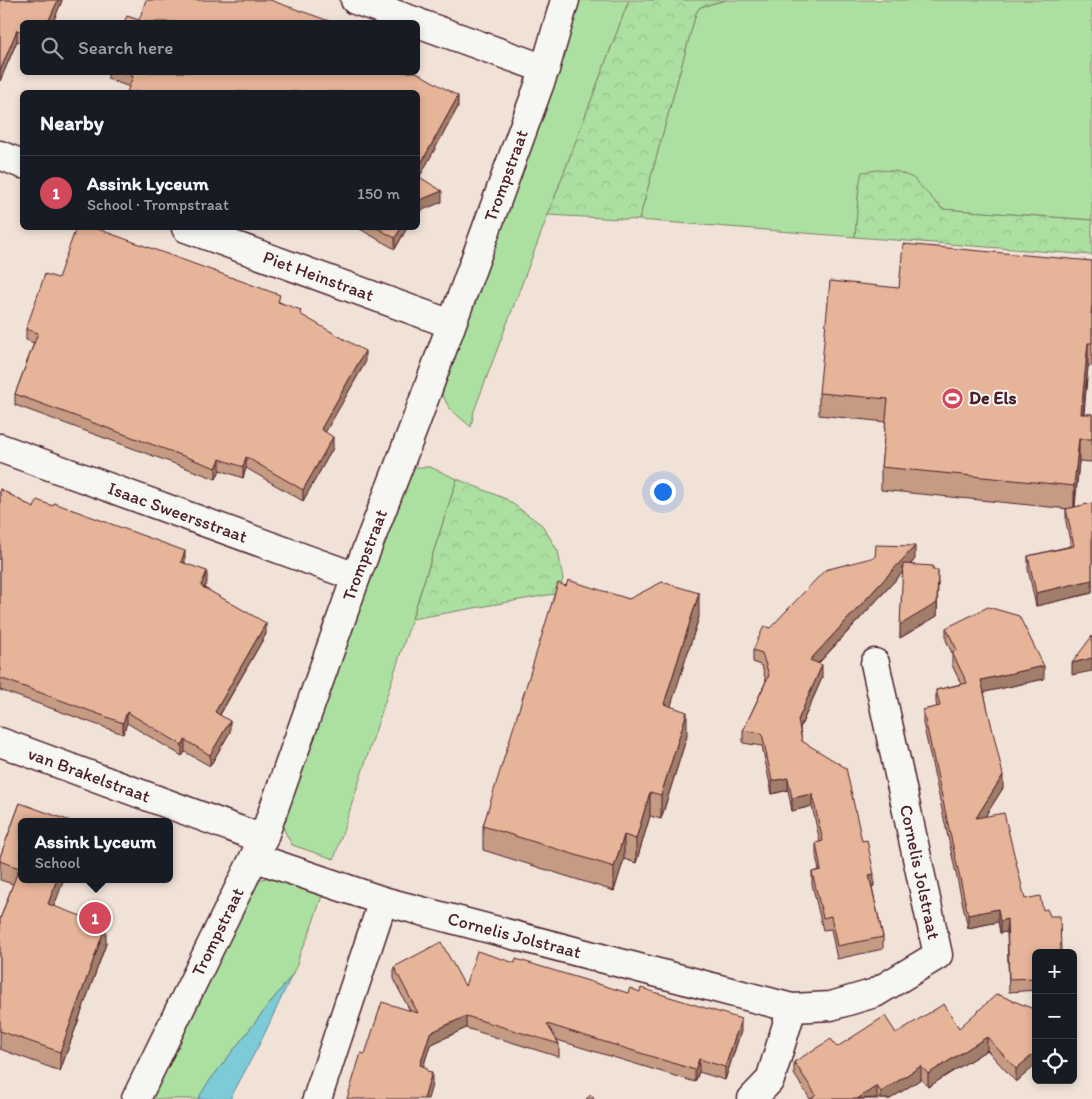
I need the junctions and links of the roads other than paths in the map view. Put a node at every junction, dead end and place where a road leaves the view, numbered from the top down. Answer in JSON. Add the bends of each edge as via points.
{"nodes":[{"id":1,"x":355,"y":0,"type":"edge"},
{"id":2,"x":565,"y":0,"type":"edge"},
{"id":3,"x":409,"y":20,"type":"edge"},
{"id":4,"x":420,"y":24,"type":"edge"},
{"id":5,"x":544,"y":70,"type":"junction"},
{"id":6,"x":0,"y":155,"type":"edge"},
{"id":7,"x":20,"y":163,"type":"edge"},
{"id":8,"x":192,"y":230,"type":"edge"},
{"id":9,"x":451,"y":324,"type":"junction"},
{"id":10,"x":0,"y":448,"type":"edge"},
{"id":11,"x":356,"y":577,"type":"junction"},
{"id":12,"x":875,"y":663,"type":"dead end"},
{"id":13,"x":0,"y":742,"type":"edge"},
{"id":14,"x":260,"y":848,"type":"junction"},
{"id":15,"x":383,"y":901,"type":"junction"},
{"id":16,"x":792,"y":1008,"type":"junction"},
{"id":17,"x":136,"y":1099,"type":"edge"},
{"id":18,"x":317,"y":1099,"type":"edge"},
{"id":19,"x":752,"y":1099,"type":"edge"}],
"edges":[{"from":1,"to":3,"type":"street"},
{"from":2,"to":5,"type":"street","name":"Trompstraat"},
{"from":4,"to":5,"type":"street"},
{"from":5,"to":9,"type":"street","name":"Trompstraat"},
{"from":6,"to":7,"type":"street"},
{"from":8,"to":9,"type":"street","name":"Piet Heinstraat"},
{"from":9,"to":11,"type":"street","name":"Trompstraat"},
{"from":10,"to":11,"type":"street","name":"Isaac Sweersstraat"},
{"from":11,"to":14,"type":"street","name":"Trompstraat"},
{"from":12,"to":16,"type":"street","name":"Cornelis Jolstraat","via":[[938,955],[875,993],[831,1006]]},
{"from":13,"to":14,"type":"street","name":"van Brakelstraat"},
{"from":14,"to":15,"type":"street","name":"Cornelis Jolstraat"},
{"from":14,"to":17,"type":"street","name":"Trompstraat"},
{"from":15,"to":16,"type":"street","name":"Cornelis Jolstraat"},
{"from":15,"to":18,"type":"street"},
{"from":16,"to":19,"type":"street","via":[[770,1080]]}]}
